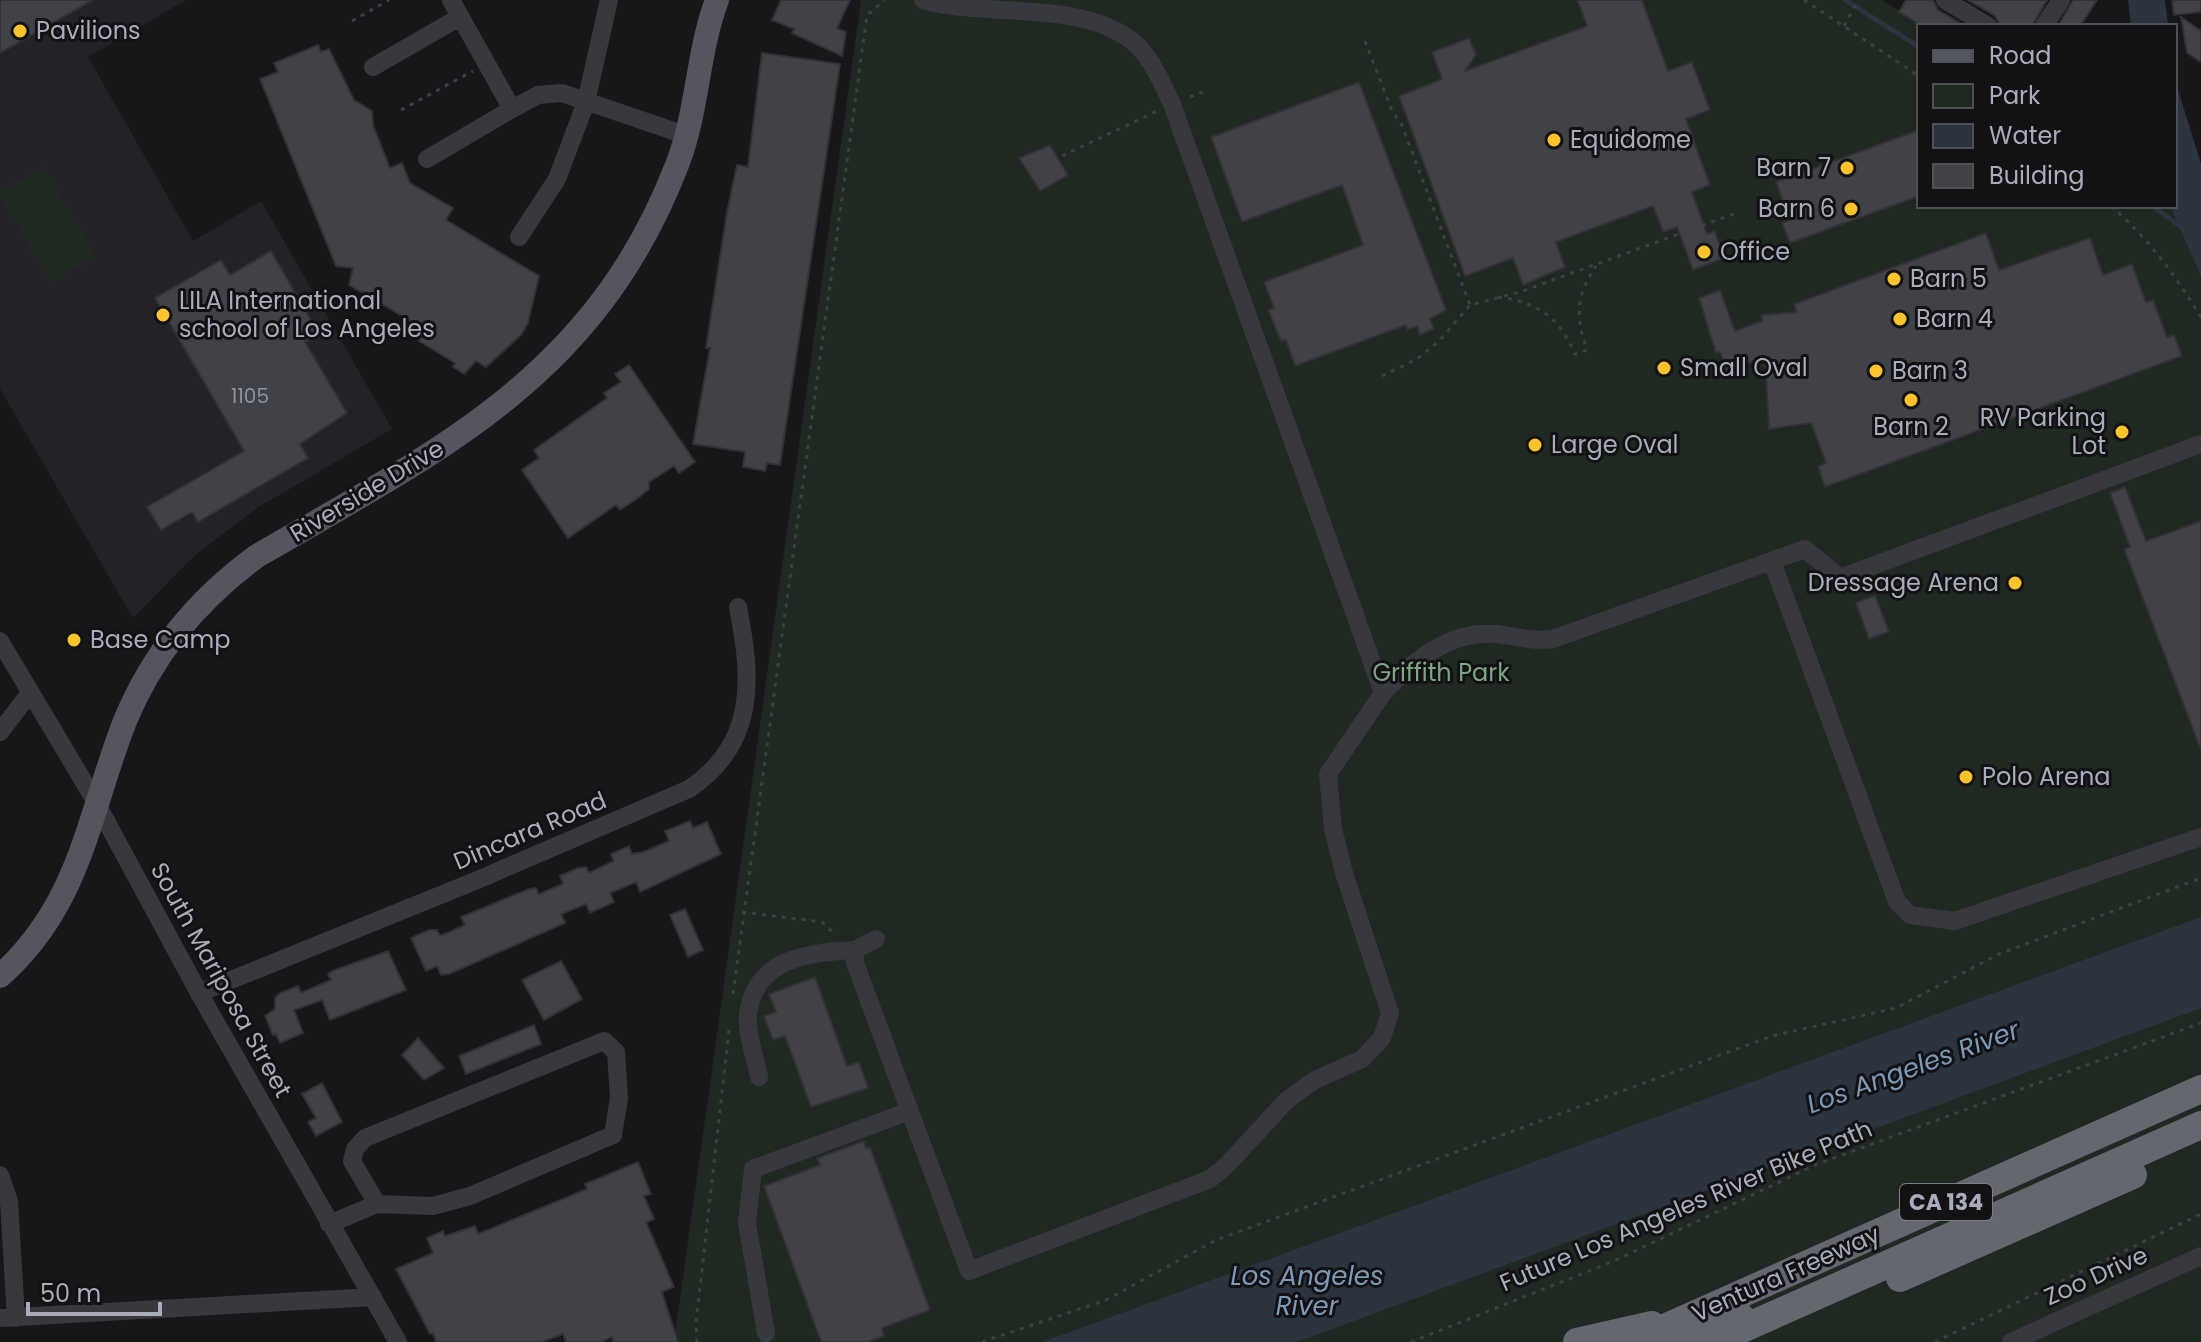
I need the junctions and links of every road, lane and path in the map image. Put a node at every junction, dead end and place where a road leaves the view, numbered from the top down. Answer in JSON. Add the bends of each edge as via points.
{"nodes":[{"id":1,"x":389,"y":0,"type":"edge"},
{"id":2,"x":451,"y":0,"type":"edge"},
{"id":3,"x":609,"y":0,"type":"edge"},
{"id":4,"x":717,"y":0,"type":"edge"},
{"id":5,"x":885,"y":0,"type":"edge"},
{"id":6,"x":923,"y":0,"type":"edge"},
{"id":7,"x":1804,"y":0,"type":"edge"},
{"id":8,"x":1858,"y":0,"type":"edge"},
{"id":9,"x":1945,"y":0,"type":"edge"},
{"id":10,"x":2061,"y":0,"type":"edge"},
{"id":11,"x":460,"y":17,"type":"junction"},
{"id":12,"x":352,"y":21,"type":"dead end"},
{"id":13,"x":1985,"y":24,"type":"edge"},
{"id":14,"x":2045,"y":24,"type":"edge"},
{"id":15,"x":1844,"y":26,"type":"junction"},
{"id":16,"x":1365,"y":41,"type":"dead end"},
{"id":17,"x":486,"y":63,"type":"junction"},
{"id":18,"x":373,"y":67,"type":"dead end"},
{"id":19,"x":1917,"y":75,"type":"edge"},
{"id":20,"x":1205,"y":91,"type":"dead end"},
{"id":21,"x":586,"y":102,"type":"junction"},
{"id":22,"x":1172,"y":104,"type":"junction"},
{"id":23,"x":512,"y":109,"type":"junction"},
{"id":24,"x":401,"y":110,"type":"dead end"},
{"id":25,"x":688,"y":136,"type":"junction"},
{"id":26,"x":1062,"y":156,"type":"dead end"},
{"id":27,"x":427,"y":159,"type":"dead end"},
{"id":28,"x":2113,"y":208,"type":"edge"},
{"id":29,"x":1739,"y":212,"type":"dead end"},
{"id":30,"x":519,"y":237,"type":"dead end"},
{"id":31,"x":1598,"y":264,"type":"junction"},
{"id":32,"x":1494,"y":297,"type":"junction"},
{"id":33,"x":1470,"y":305,"type":"junction"},
{"id":34,"x":2201,"y":317,"type":"edge"},
{"id":35,"x":1382,"y":376,"type":"dead end"},
{"id":36,"x":2201,"y":444,"type":"edge"},
{"id":37,"x":1772,"y":561,"type":"junction"},
{"id":38,"x":738,"y":607,"type":"dead end"},
{"id":39,"x":0,"y":641,"type":"edge"},
{"id":40,"x":30,"y":693,"type":"junction"},
{"id":41,"x":1383,"y":693,"type":"junction"},
{"id":42,"x":0,"y":732,"type":"edge"},
{"id":43,"x":97,"y":804,"type":"junction"},
{"id":44,"x":2201,"y":837,"type":"edge"},
{"id":45,"x":2201,"y":878,"type":"edge"},
{"id":46,"x":742,"y":912,"type":"junction"},
{"id":47,"x":876,"y":939,"type":"dead end"},
{"id":48,"x":855,"y":950,"type":"junction"},
{"id":49,"x":0,"y":976,"type":"edge"},
{"id":50,"x":199,"y":993,"type":"junction"},
{"id":51,"x":732,"y":1006,"type":"dead end"},
{"id":52,"x":730,"y":1022,"type":"dead end"},
{"id":53,"x":2201,"y":1023,"type":"edge"},
{"id":54,"x":759,"y":1077,"type":"dead end"},
{"id":55,"x":2201,"y":1089,"type":"edge"},
{"id":56,"x":2201,"y":1109,"type":"edge"},
{"id":57,"x":910,"y":1111,"type":"junction"},
{"id":58,"x":2201,"y":1125,"type":"edge"},
{"id":59,"x":2201,"y":1145,"type":"edge"},
{"id":60,"x":0,"y":1175,"type":"edge"},
{"id":61,"x":377,"y":1204,"type":"junction"},
{"id":62,"x":2201,"y":1214,"type":"edge"},
{"id":63,"x":329,"y":1224,"type":"junction"},
{"id":64,"x":2201,"y":1256,"type":"edge"},
{"id":65,"x":373,"y":1297,"type":"junction"},
{"id":66,"x":1692,"y":1316,"type":"junction"},
{"id":67,"x":8,"y":1318,"type":"edge"},
{"id":68,"x":766,"y":1333,"type":"dead end"},
{"id":69,"x":398,"y":1342,"type":"edge"},
{"id":70,"x":697,"y":1342,"type":"edge"},
{"id":71,"x":982,"y":1342,"type":"edge"},
{"id":72,"x":1411,"y":1342,"type":"edge"},
{"id":73,"x":1577,"y":1342,"type":"edge"},
{"id":74,"x":1633,"y":1342,"type":"edge"},
{"id":75,"x":1681,"y":1342,"type":"edge"},
{"id":76,"x":1712,"y":1342,"type":"edge"},
{"id":77,"x":1757,"y":1342,"type":"edge"},
{"id":78,"x":1935,"y":1342,"type":"edge"},
{"id":79,"x":2011,"y":1342,"type":"edge"}],
"edges":[{"from":1,"to":12,"type":"path"},
{"from":2,"to":11,"type":"street"},
{"from":3,"to":21,"type":"street"},
{"from":4,"to":25,"type":"main road","name":"Riverside Drive"},
{"from":5,"to":46,"type":"path","via":[[867,15]]},
{"from":6,"to":22,"type":"street","via":[[952,8],[1093,20],[1129,39],[1154,67]]},
{"from":7,"to":15,"type":"path"},
{"from":8,"to":15,"type":"path"},
{"from":9,"to":13,"type":"street"},
{"from":10,"to":14,"type":"street"},
{"from":11,"to":17,"type":"street"},
{"from":11,"to":18,"type":"street"},
{"from":15,"to":19,"type":"path"},
{"from":16,"to":33,"type":"path"},
{"from":17,"to":23,"type":"street"},
{"from":17,"to":24,"type":"path"},
{"from":20,"to":22,"type":"path"},
{"from":21,"to":23,"type":"street","via":[[550,91]]},
{"from":21,"to":25,"type":"street"},
{"from":21,"to":30,"type":"street","via":[[557,179]]},
{"from":22,"to":26,"type":"path"},
{"from":22,"to":41,"type":"street"},
{"from":23,"to":27,"type":"street"},
{"from":25,"to":43,"type":"main road","name":"Riverside Drive","via":[[622,273],[553,360],[485,419],[257,556],[194,610],[141,689]]},
{"from":28,"to":34,"type":"path","via":[[2179,280]]},
{"from":29,"to":31,"type":"path"},
{"from":31,"to":32,"type":"path"},
{"from":31,"to":32,"type":"path","via":[[1578,298],[1587,350],[1575,354],[1560,323],[1548,313],[1531,303]]},
{"from":32,"to":33,"type":"path"},
{"from":33,"to":35,"type":"path","via":[[1417,359]]},
{"from":36,"to":37,"type":"street","via":[[1840,578],[1805,549]]},
{"from":37,"to":41,"type":"street","via":[[1553,639],[1531,642],[1478,633],[1453,640],[1408,666]]},
{"from":37,"to":44,"type":"street","via":[[1897,902],[1910,915],[1955,921]]},
{"from":38,"to":50,"type":"street","name":"Dincara Road","via":[[749,665],[744,704],[732,747],[714,772],[689,789],[475,881]]},
{"from":39,"to":40,"type":"street","name":"South Mariposa Street"},
{"from":40,"to":42,"type":"street"},
{"from":40,"to":43,"type":"street","name":"South Mariposa Street"},
{"from":41,"to":57,"type":"street","via":[[1328,774],[1344,873],[1390,1013],[1382,1038],[1362,1059],[1315,1080],[1287,1100],[1210,1179],[969,1271]]},
{"from":43,"to":49,"type":"main road","name":"Riverside Drive","via":[[84,853],[66,890],[21,958]]},
{"from":43,"to":50,"type":"street","name":"South Mariposa Street"},
{"from":45,"to":71,"type":"path","via":[[1999,954],[1896,1008],[1772,1036],[1714,1057],[1216,1240],[1106,1300]]},
{"from":46,"to":48,"type":"path","via":[[822,922]]},
{"from":46,"to":51,"type":"path"},
{"from":47,"to":48,"type":"street"},
{"from":48,"to":54,"type":"street","via":[[806,952],[769,972],[748,1016]]},
{"from":48,"to":57,"type":"street","via":[[855,963]]},
{"from":50,"to":63,"type":"street","name":"South Mariposa Street"},
{"from":52,"to":70,"type":"path"},
{"from":53,"to":72,"type":"path","name":"Future Los Angeles River Bike Path","via":[[1815,1165],[1614,1261]]},
{"from":55,"to":66,"type":"highway","name":"Ventura Freeway","number":"CA 134"},
{"from":56,"to":75,"type":"highway"},
{"from":57,"to":68,"type":"street","via":[[753,1169],[747,1223]]},
{"from":58,"to":76,"type":"highway"},
{"from":59,"to":77,"type":"highway","name":"Ventura Freeway","number":"CA 134"},
{"from":60,"to":67,"type":"street","via":[[9,1201]]},
{"from":61,"to":61,"type":"street","via":[[433,1206],[470,1196],[613,1135],[619,1098],[616,1052],[604,1041],[365,1138],[352,1161]]},
{"from":61,"to":63,"type":"street"},
{"from":62,"to":78,"type":"path"},
{"from":63,"to":65,"type":"street","name":"South Mariposa Street"},
{"from":64,"to":79,"type":"street","name":"Zoo Drive"},
{"from":65,"to":67,"type":"street"},
{"from":65,"to":69,"type":"street","name":"South Mariposa Street"},
{"from":66,"to":73,"type":"highway"},
{"from":66,"to":74,"type":"highway","name":"Ventura Freeway","number":"CA 134"}]}
